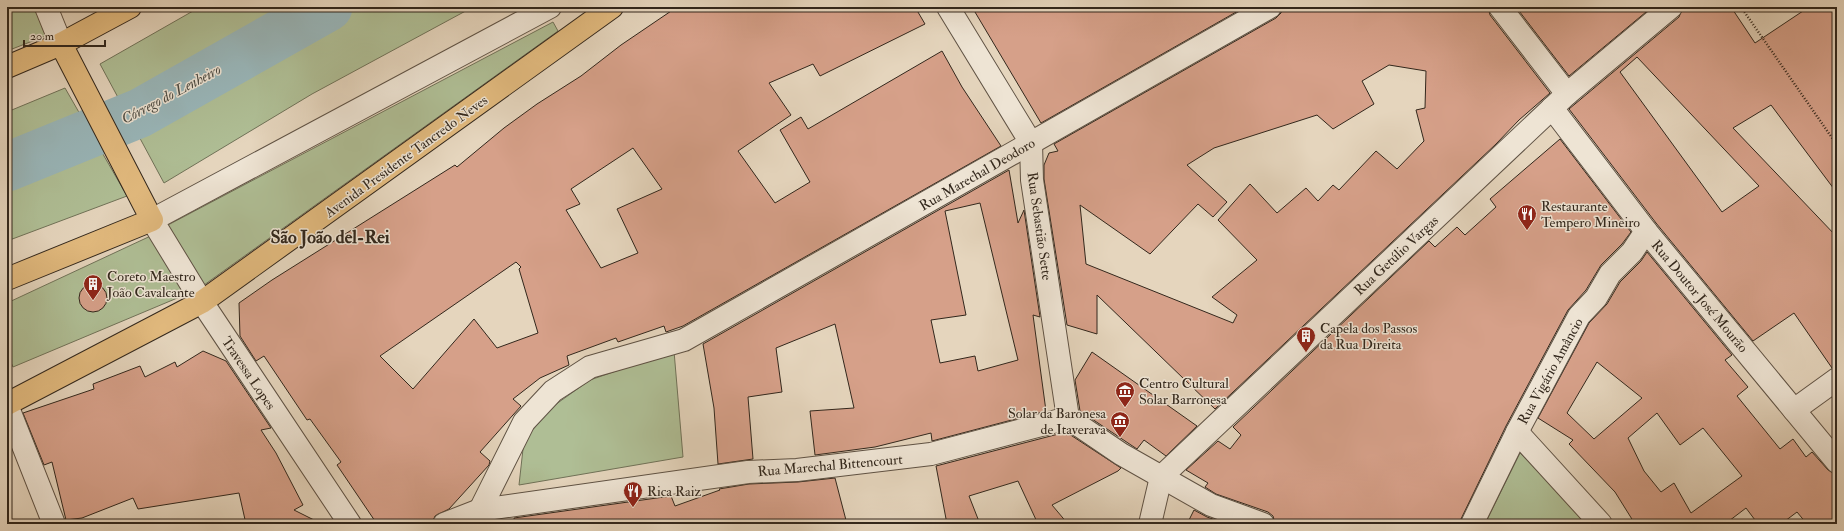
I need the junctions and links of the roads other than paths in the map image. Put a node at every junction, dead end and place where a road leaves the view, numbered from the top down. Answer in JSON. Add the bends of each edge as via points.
{"nodes":[{"id":1,"x":46,"y":7,"type":"edge"},
{"id":2,"x":130,"y":7,"type":"edge"},
{"id":3,"x":550,"y":7,"type":"edge"},
{"id":4,"x":612,"y":7,"type":"edge"},
{"id":5,"x":948,"y":7,"type":"edge"},
{"id":6,"x":1270,"y":7,"type":"edge"},
{"id":7,"x":1500,"y":7,"type":"edge"},
{"id":8,"x":1671,"y":7,"type":"edge"},
{"id":9,"x":61,"y":44,"type":"junction"},
{"id":10,"x":7,"y":67,"type":"edge"},
{"id":11,"x":1559,"y":101,"type":"junction"},
{"id":12,"x":1031,"y":143,"type":"junction"},
{"id":13,"x":148,"y":211,"type":"junction"},
{"id":14,"x":1646,"y":231,"type":"junction"},
{"id":15,"x":7,"y":279,"type":"edge"},
{"id":16,"x":202,"y":302,"type":"junction"},
{"id":17,"x":1837,"y":379,"type":"edge"},
{"id":18,"x":7,"y":405,"type":"edge"},
{"id":19,"x":1794,"y":410,"type":"junction"},
{"id":20,"x":1068,"y":418,"type":"junction"},
{"id":21,"x":1517,"y":432,"type":"junction"},
{"id":22,"x":1837,"y":462,"type":"edge"},
{"id":23,"x":1161,"y":477,"type":"junction"},
{"id":24,"x":480,"y":510,"type":"junction"},
{"id":25,"x":54,"y":524,"type":"edge"},
{"id":26,"x":350,"y":524,"type":"edge"},
{"id":27,"x":444,"y":524,"type":"edge"},
{"id":28,"x":1150,"y":524,"type":"edge"},
{"id":29,"x":1263,"y":524,"type":"edge"},
{"id":30,"x":1472,"y":524,"type":"edge"},
{"id":31,"x":1601,"y":524,"type":"edge"}],
"edges":[{"from":1,"to":9,"type":"street"},
{"from":2,"to":9,"type":"main road"},
{"from":3,"to":13,"type":"street"},
{"from":4,"to":16,"type":"main road","name":"Avenida Presidente Tancredo Neves"},
{"from":5,"to":12,"type":"street","name":"Rua Sebastião Sette"},
{"from":6,"to":12,"type":"street","name":"Rua Marechal Deodoro"},
{"from":7,"to":11,"type":"street","name":"Rua Doutor José Mourão"},
{"from":8,"to":11,"type":"street","name":"Rua Getúlio Vargas"},
{"from":9,"to":10,"type":"main road"},
{"from":9,"to":13,"type":"main road"},
{"from":11,"to":14,"type":"street","name":"Rua Doutor José Mourão"},
{"from":11,"to":23,"type":"street","name":"Rua Getúlio Vargas"},
{"from":12,"to":20,"type":"street","name":"Rua Sebastião Sette","via":[[1032,180]]},
{"from":12,"to":24,"type":"street","name":"Rua Marechal Deodoro","via":[[684,340],[590,367],[553,391],[524,422]]},
{"from":13,"to":15,"type":"main road"},
{"from":13,"to":16,"type":"street","name":"Travessa Lopes"},
{"from":14,"to":19,"type":"street","name":"Rua Doutor José Mourão"},
{"from":14,"to":21,"type":"street","name":"Rua Vigário Amâncio","via":[[1632,252],[1610,274],[1596,298],[1579,316]]},
{"from":16,"to":18,"type":"main road","name":"Avenida Presidente Tancredo Neves"},
{"from":16,"to":26,"type":"street","name":"Travessa Lopes"},
{"from":17,"to":19,"type":"street"},
{"from":18,"to":25,"type":"street"},
{"from":19,"to":22,"type":"street","name":"Rua Doutor José Mourão"},
{"from":20,"to":23,"type":"street","via":[[1121,454]]},
{"from":20,"to":24,"type":"street","name":"Rua Marechal Bittencourt","via":[[931,454],[804,469],[748,472]]},
{"from":21,"to":30,"type":"street","name":"Rua Vigário Amâncio"},
{"from":21,"to":31,"type":"street"},
{"from":23,"to":28,"type":"street"},
{"from":23,"to":29,"type":"street","via":[[1211,505]]},
{"from":24,"to":27,"type":"street","name":"Rua Marechal Bittencourt"}]}
